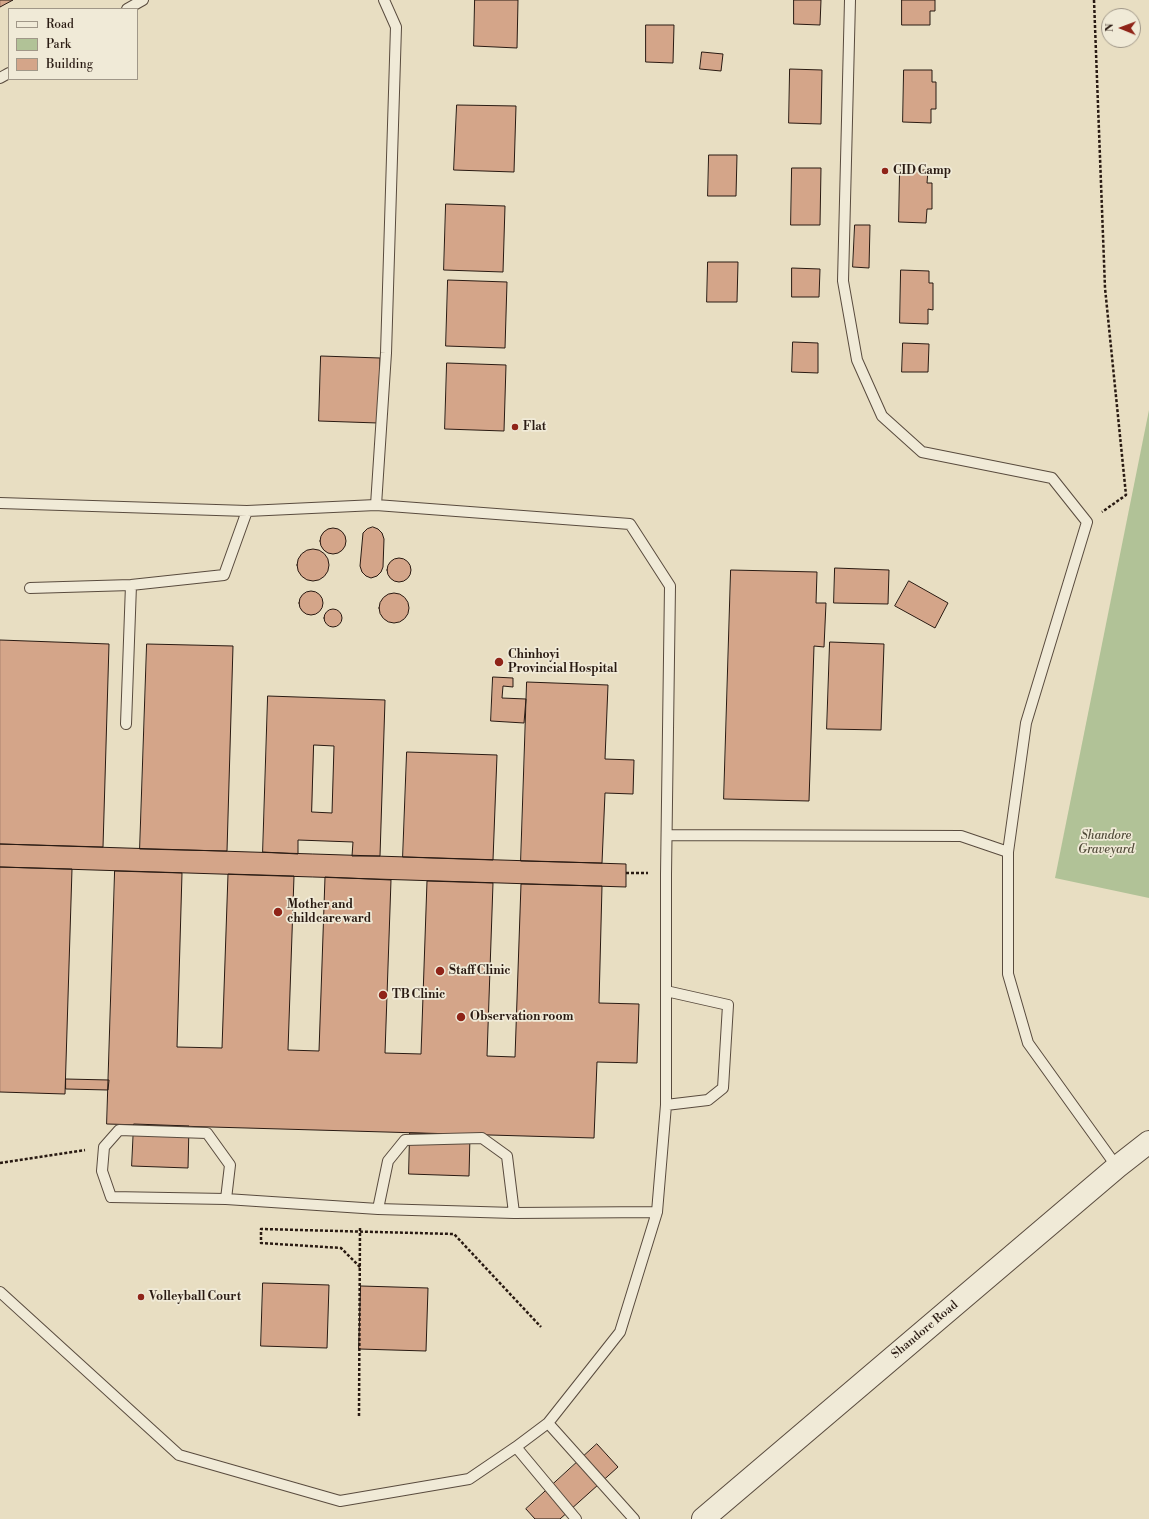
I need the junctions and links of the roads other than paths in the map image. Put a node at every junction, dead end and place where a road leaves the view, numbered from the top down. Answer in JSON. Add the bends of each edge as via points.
{"nodes":[{"id":1,"x":143,"y":0,"type":"edge"},
{"id":2,"x":384,"y":0,"type":"edge"},
{"id":3,"x":850,"y":0,"type":"edge"},
{"id":4,"x":129,"y":8,"type":"edge"},
{"id":5,"x":0,"y":502,"type":"edge"},
{"id":6,"x":376,"y":505,"type":"junction"},
{"id":7,"x":247,"y":511,"type":"junction"},
{"id":8,"x":131,"y":585,"type":"junction"},
{"id":9,"x":30,"y":588,"type":"dead end"},
{"id":10,"x":126,"y":724,"type":"dead end"},
{"id":11,"x":667,"y":835,"type":"junction"},
{"id":12,"x":1008,"y":852,"type":"junction"},
{"id":13,"x":666,"y":991,"type":"junction"},
{"id":14,"x":666,"y":1105,"type":"junction"},
{"id":15,"x":1149,"y":1142,"type":"edge"},
{"id":16,"x":1117,"y":1167,"type":"junction"},
{"id":17,"x":226,"y":1199,"type":"junction"},
{"id":18,"x":378,"y":1209,"type":"junction"},
{"id":19,"x":657,"y":1212,"type":"junction"},
{"id":20,"x":514,"y":1213,"type":"junction"},
{"id":21,"x":0,"y":1292,"type":"edge"},
{"id":22,"x":548,"y":1423,"type":"junction"},
{"id":23,"x":516,"y":1447,"type":"junction"},
{"id":24,"x":576,"y":1519,"type":"edge"},
{"id":25,"x":634,"y":1519,"type":"edge"},
{"id":26,"x":703,"y":1519,"type":"edge"}],
"edges":[{"from":1,"to":4,"type":"lane"},
{"from":2,"to":6,"type":"lane","via":[[396,27],[386,353]]},
{"from":3,"to":12,"type":"lane","via":[[844,281],[857,360],[882,416],[922,452],[1052,478],[1087,522],[1026,723]]},
{"from":5,"to":7,"type":"lane"},
{"from":6,"to":7,"type":"lane"},
{"from":6,"to":11,"type":"lane","via":[[630,524],[670,586]]},
{"from":7,"to":8,"type":"lane","via":[[224,575]]},
{"from":8,"to":9,"type":"lane"},
{"from":8,"to":10,"type":"lane"},
{"from":11,"to":12,"type":"lane","via":[[961,836]]},
{"from":11,"to":13,"type":"lane"},
{"from":12,"to":16,"type":"lane","via":[[1008,974],[1028,1043]]},
{"from":13,"to":14,"type":"lane"},
{"from":13,"to":14,"type":"lane","via":[[728,1005],[723,1088],[708,1100]]},
{"from":14,"to":19,"type":"lane"},
{"from":15,"to":16,"type":"street","name":"Shandore Road"},
{"from":16,"to":26,"type":"street","name":"Shandore Road"},
{"from":17,"to":17,"type":"lane","via":[[111,1197],[102,1170],[104,1147],[119,1130],[207,1133],[230,1165]]},
{"from":17,"to":18,"type":"lane"},
{"from":18,"to":20,"type":"lane"},
{"from":18,"to":20,"type":"lane","via":[[388,1161],[405,1140],[482,1138],[507,1156]]},
{"from":19,"to":20,"type":"lane"},
{"from":19,"to":22,"type":"lane","via":[[620,1332]]},
{"from":21,"to":23,"type":"lane","via":[[179,1455],[340,1501],[469,1479]]},
{"from":22,"to":23,"type":"lane"},
{"from":22,"to":25,"type":"lane"},
{"from":23,"to":24,"type":"lane"}]}
